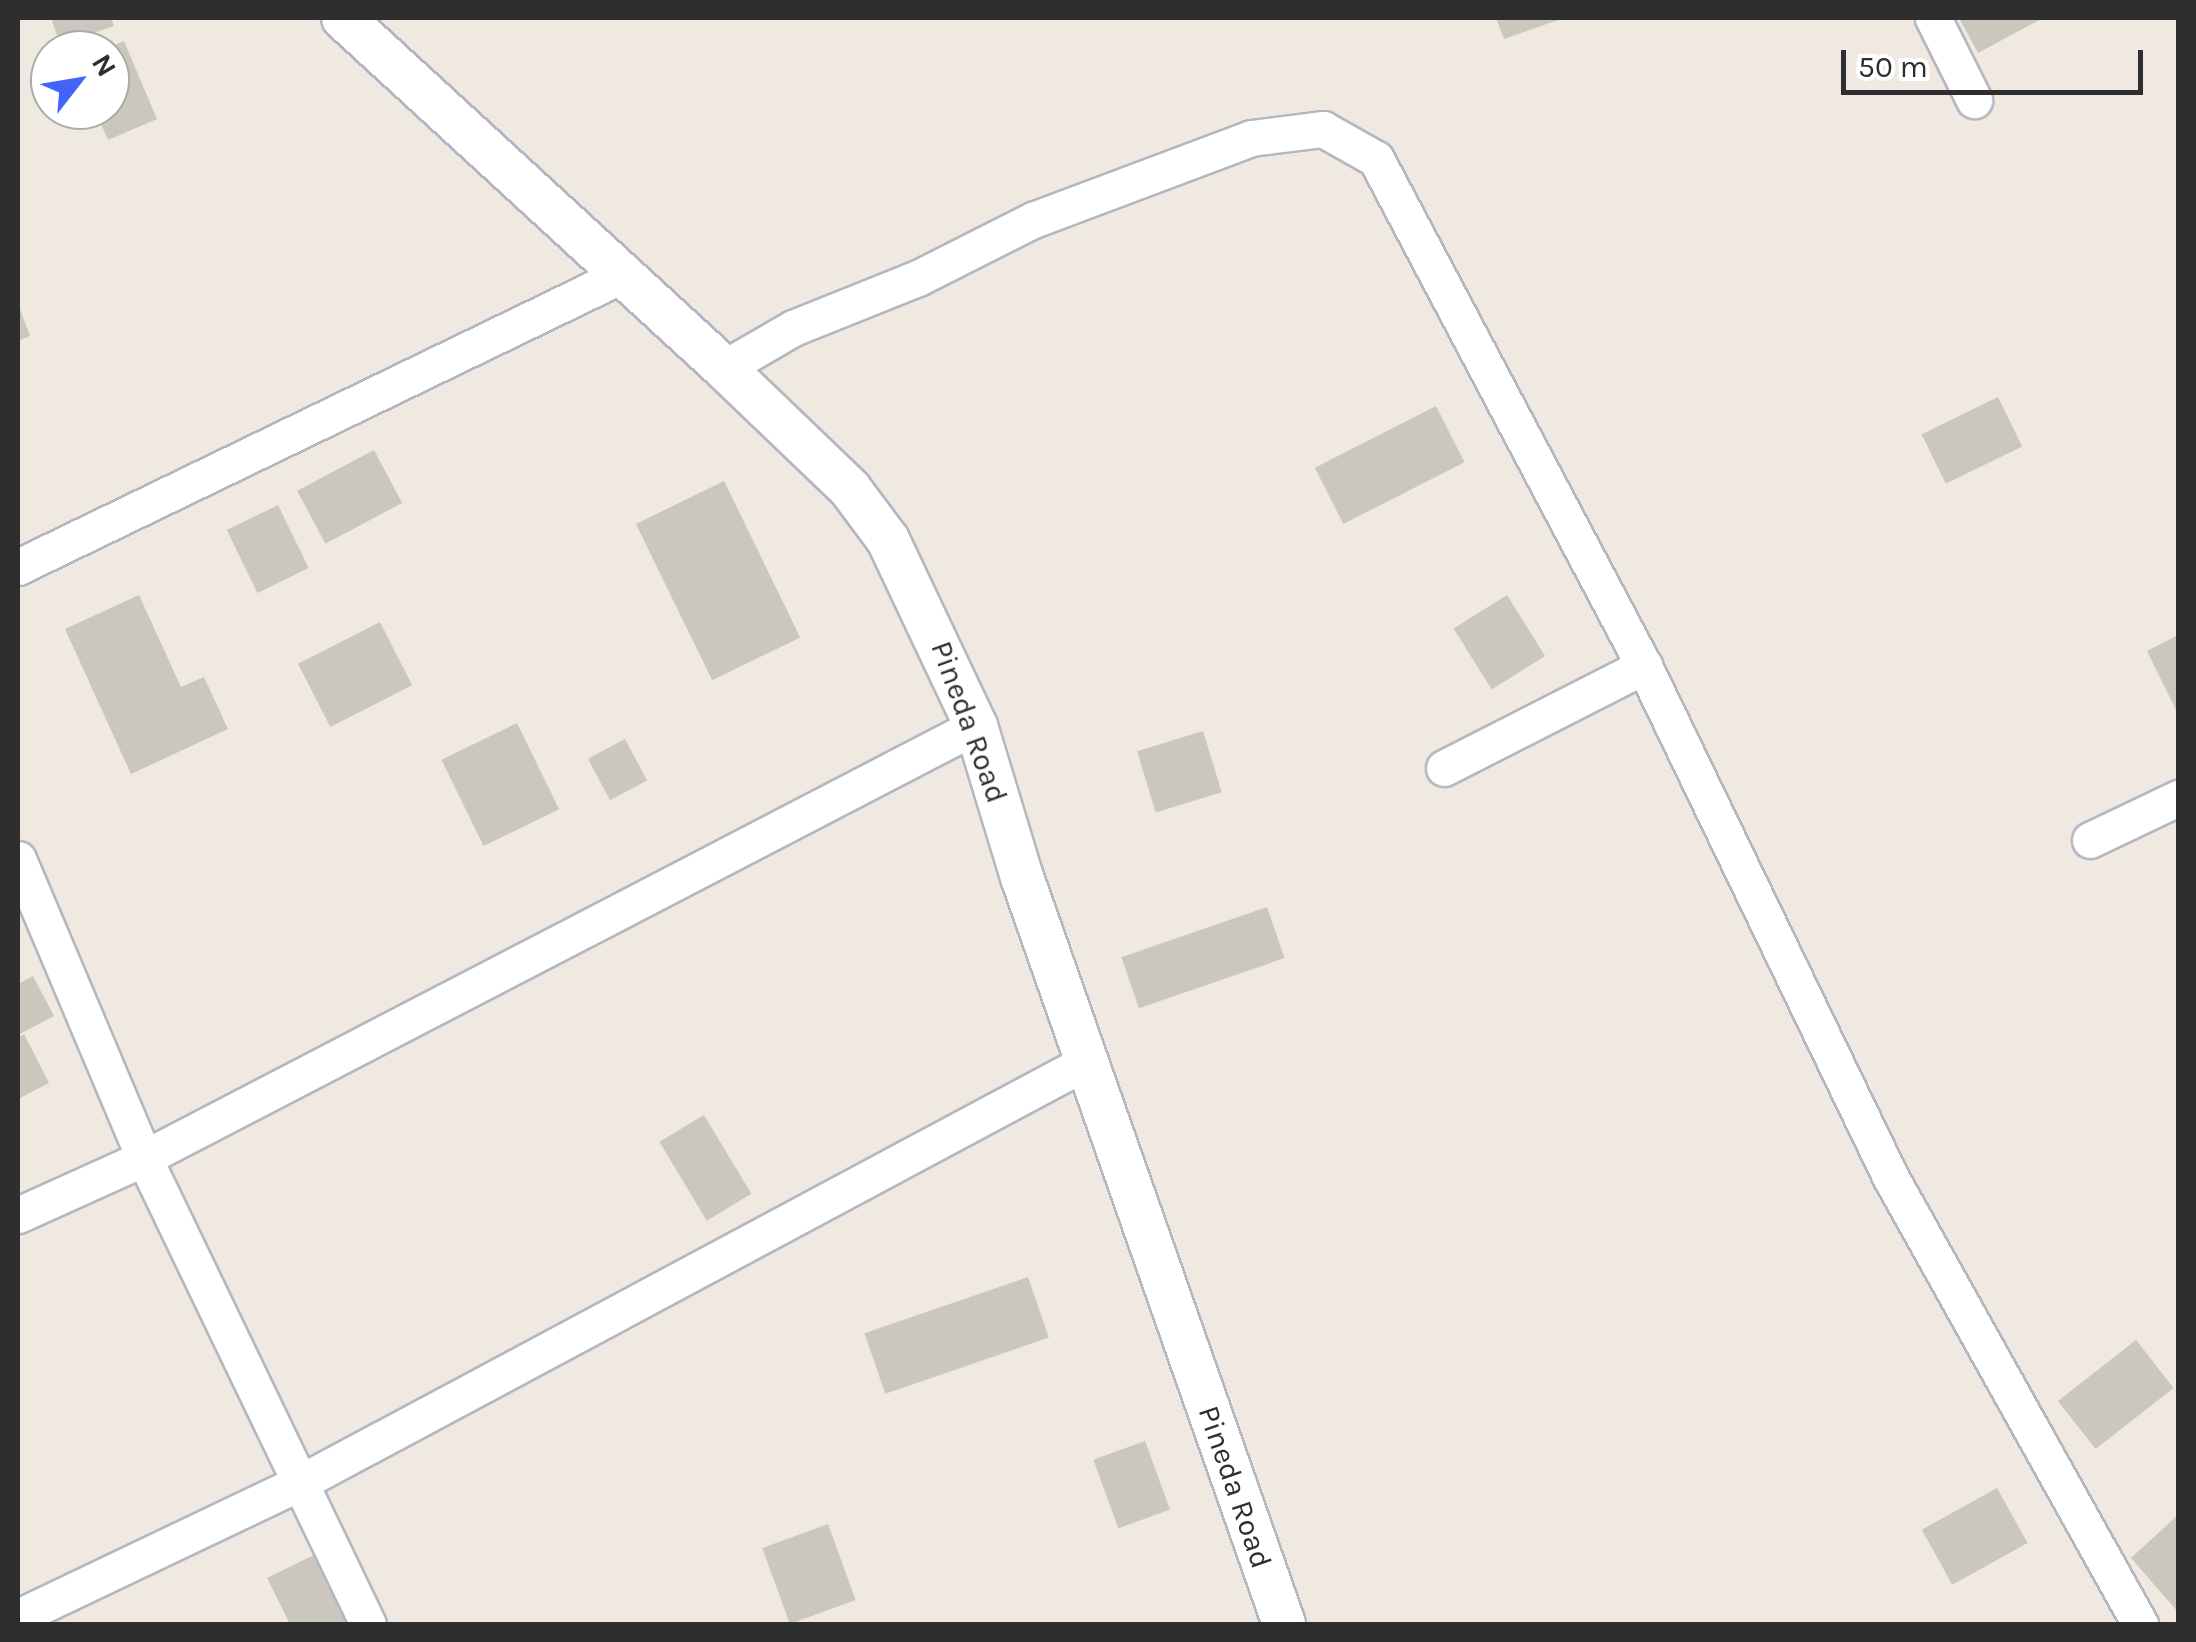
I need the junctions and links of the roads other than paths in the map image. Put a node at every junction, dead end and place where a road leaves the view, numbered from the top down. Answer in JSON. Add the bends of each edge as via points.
{"nodes":[{"id":1,"x":342,"y":18,"type":"edge"},
{"id":2,"x":1934,"y":18,"type":"edge"},
{"id":3,"x":1974,"y":100,"type":"dead end"},
{"id":4,"x":620,"y":276,"type":"junction"},
{"id":5,"x":724,"y":368,"type":"junction"},
{"id":6,"x":18,"y":568,"type":"edge"},
{"id":7,"x":1644,"y":666,"type":"junction"},
{"id":8,"x":976,"y":726,"type":"junction"},
{"id":9,"x":1444,"y":768,"type":"dead end"},
{"id":10,"x":2178,"y":798,"type":"edge"},
{"id":11,"x":2090,"y":840,"type":"dead end"},
{"id":12,"x":18,"y":859,"type":"edge"},
{"id":13,"x":31,"y":920,"type":"edge"},
{"id":14,"x":1086,"y":1062,"type":"junction"},
{"id":15,"x":144,"y":1158,"type":"junction"},
{"id":16,"x":18,"y":1215,"type":"edge"},
{"id":17,"x":303,"y":1481,"type":"junction"},
{"id":18,"x":37,"y":1616,"type":"edge"},
{"id":19,"x":368,"y":1624,"type":"edge"},
{"id":20,"x":1284,"y":1624,"type":"edge"},
{"id":21,"x":2140,"y":1624,"type":"edge"}],
"edges":[{"from":1,"to":4,"type":"street","name":"Pineda Road"},
{"from":2,"to":3,"type":"street"},
{"from":4,"to":5,"type":"street","name":"Pineda Road"},
{"from":4,"to":6,"type":"street"},
{"from":5,"to":7,"type":"street","via":[[793,328],[1089,196],[1251,138],[1323,129],[1376,159]]},
{"from":5,"to":8,"type":"street","name":"Pineda Road","via":[[850,489],[888,540]]},
{"from":7,"to":9,"type":"street"},
{"from":7,"to":21,"type":"street","via":[[1891,1178]]},
{"from":8,"to":14,"type":"street","name":"Pineda Road"},
{"from":8,"to":15,"type":"street"},
{"from":10,"to":11,"type":"street"},
{"from":12,"to":13,"type":"street"},
{"from":13,"to":15,"type":"street"},
{"from":14,"to":17,"type":"street"},
{"from":14,"to":20,"type":"street","name":"Pineda Road"},
{"from":15,"to":16,"type":"street"},
{"from":15,"to":17,"type":"street"},
{"from":17,"to":18,"type":"street"},
{"from":17,"to":19,"type":"street"}]}
